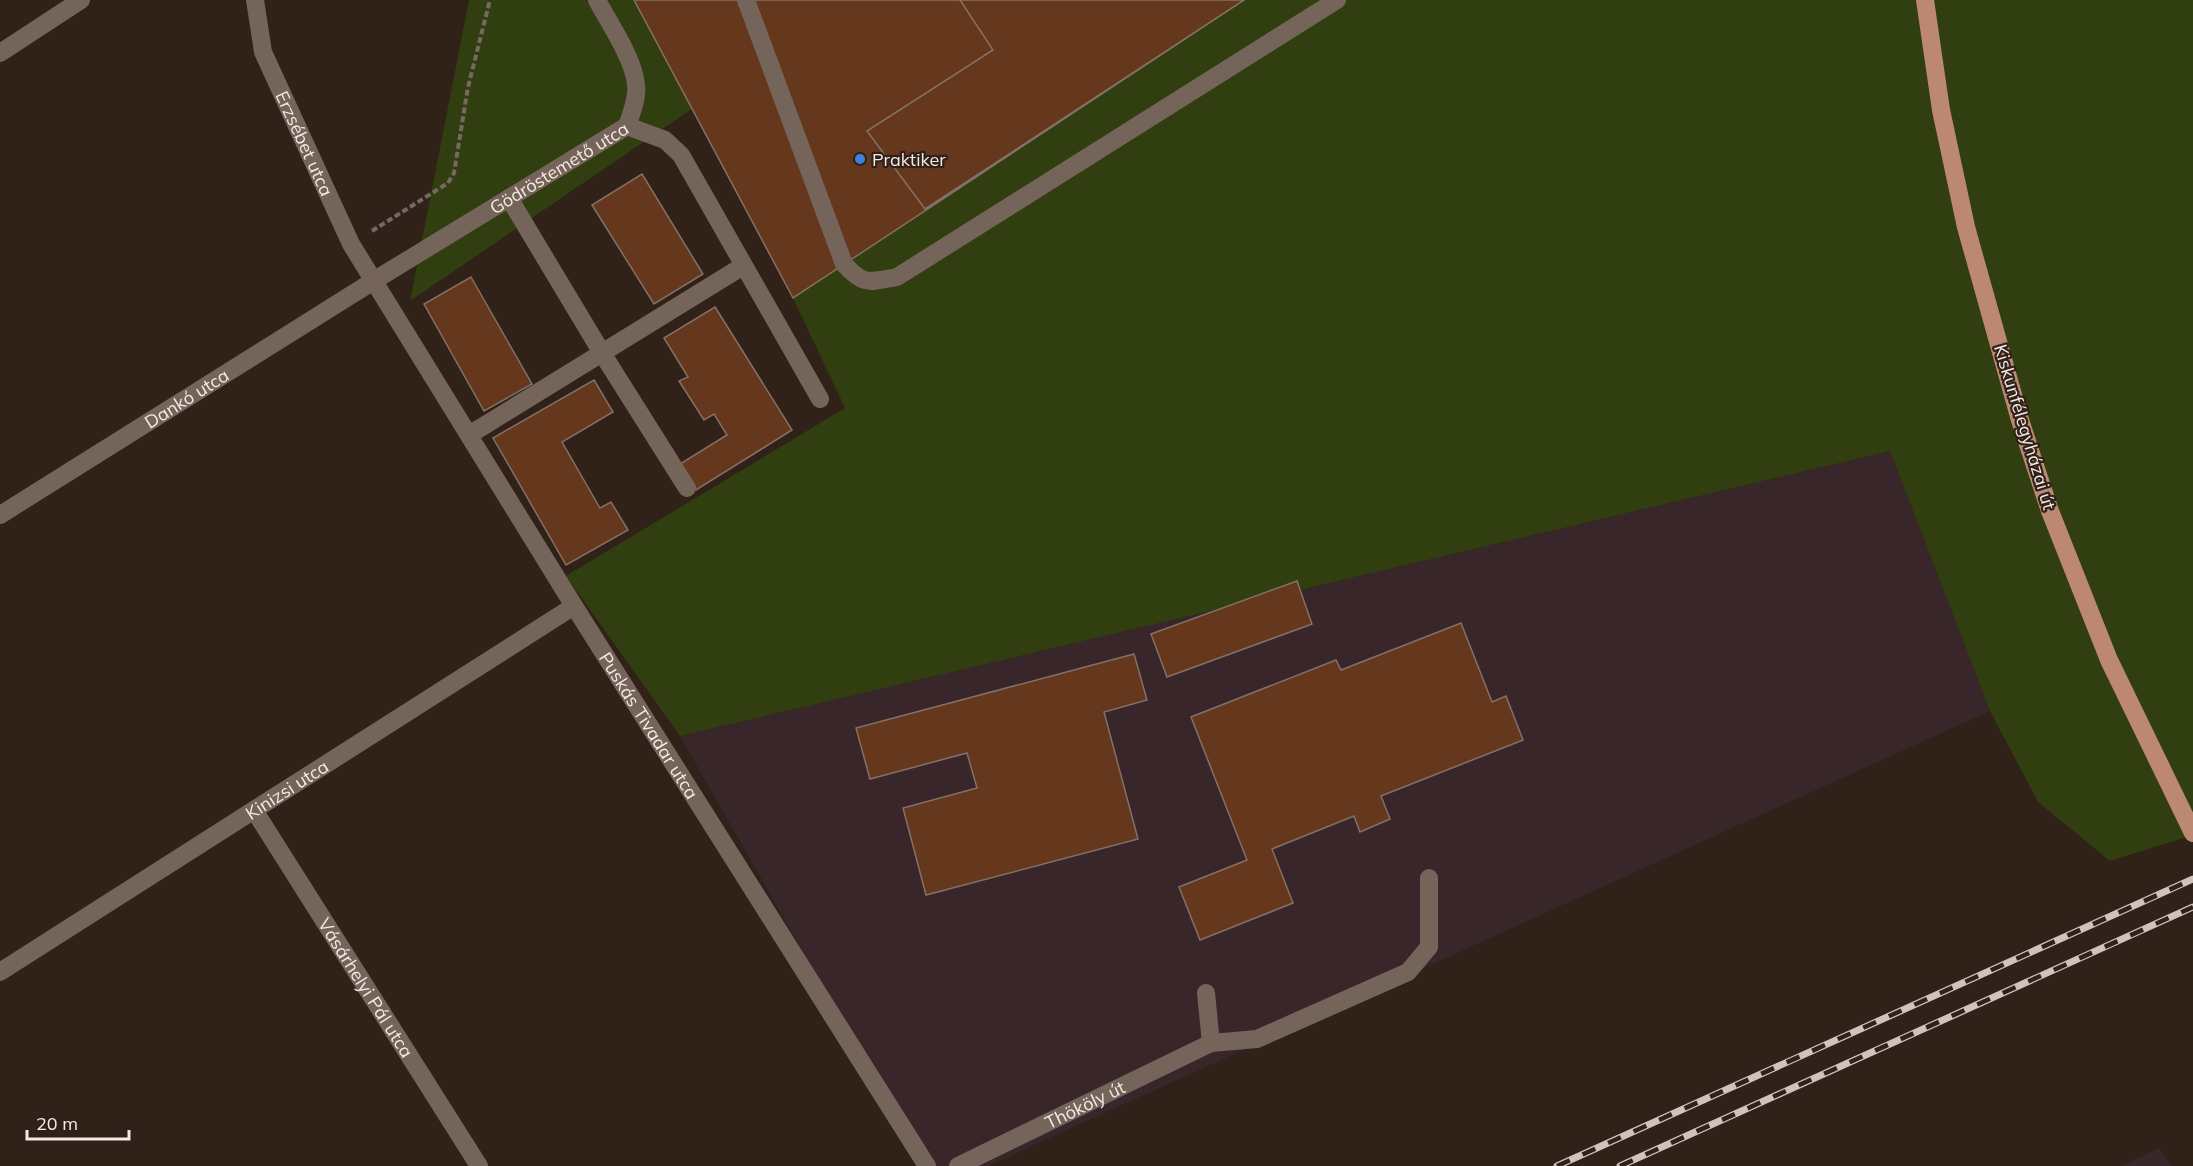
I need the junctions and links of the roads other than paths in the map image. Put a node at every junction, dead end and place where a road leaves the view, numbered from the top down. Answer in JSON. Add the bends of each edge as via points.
{"nodes":[{"id":1,"x":81,"y":0,"type":"edge"},
{"id":2,"x":255,"y":0,"type":"edge"},
{"id":3,"x":597,"y":0,"type":"edge"},
{"id":4,"x":746,"y":0,"type":"edge"},
{"id":5,"x":1337,"y":0,"type":"edge"},
{"id":6,"x":1925,"y":0,"type":"edge"},
{"id":7,"x":0,"y":53,"type":"edge"},
{"id":8,"x":627,"y":126,"type":"junction"},
{"id":9,"x":509,"y":198,"type":"junction"},
{"id":10,"x":743,"y":266,"type":"junction"},
{"id":11,"x":375,"y":280,"type":"junction"},
{"id":12,"x":602,"y":353,"type":"junction"},
{"id":13,"x":820,"y":399,"type":"dead end"},
{"id":14,"x":469,"y":435,"type":"junction"},
{"id":15,"x":687,"y":488,"type":"dead end"},
{"id":16,"x":0,"y":515,"type":"edge"},
{"id":17,"x":574,"y":606,"type":"junction"},
{"id":18,"x":254,"y":810,"type":"junction"},
{"id":19,"x":2193,"y":833,"type":"edge"},
{"id":20,"x":1429,"y":878,"type":"dead end"},
{"id":21,"x":0,"y":972,"type":"edge"},
{"id":22,"x":1206,"y":993,"type":"dead end"},
{"id":23,"x":1211,"y":1043,"type":"junction"},
{"id":24,"x":479,"y":1166,"type":"edge"},
{"id":25,"x":927,"y":1166,"type":"edge"},
{"id":26,"x":958,"y":1166,"type":"edge"}],
"edges":[{"from":1,"to":7,"type":"street"},
{"from":2,"to":11,"type":"street","name":"Erzsébet utca","via":[[263,52],[351,244]]},
{"from":3,"to":8,"type":"street","name":"Gödröstemető utca","via":[[628,56],[636,85]]},
{"from":4,"to":5,"type":"street","via":[[844,264],[867,282],[897,277]]},
{"from":6,"to":19,"type":"main road","name":"Kiskunfélegyházai út","via":[[1941,110],[1966,227],[2028,443],[2050,511],[2109,660]]},
{"from":8,"to":9,"type":"street","name":"Gödröstemető utca"},
{"from":8,"to":10,"type":"street","via":[[665,140],[681,155]]},
{"from":9,"to":11,"type":"street","name":"Gödröstemető utca"},
{"from":9,"to":12,"type":"street"},
{"from":10,"to":12,"type":"street"},
{"from":10,"to":13,"type":"street"},
{"from":11,"to":14,"type":"street","name":"Puskás Tivadar utca"},
{"from":11,"to":16,"type":"street","name":"Dankó utca"},
{"from":12,"to":14,"type":"street"},
{"from":12,"to":15,"type":"street"},
{"from":14,"to":17,"type":"street","name":"Puskás Tivadar utca"},
{"from":17,"to":18,"type":"street","name":"Kinizsi utca"},
{"from":17,"to":25,"type":"street","name":"Puskás Tivadar utca"},
{"from":18,"to":21,"type":"street","name":"Kinizsi utca"},
{"from":18,"to":24,"type":"street","name":"Vásárhelyi Pál utca"},
{"from":20,"to":23,"type":"street","via":[[1429,947],[1408,972],[1257,1040]]},
{"from":22,"to":23,"type":"street"},
{"from":23,"to":26,"type":"street","name":"Thököly út"}]}
